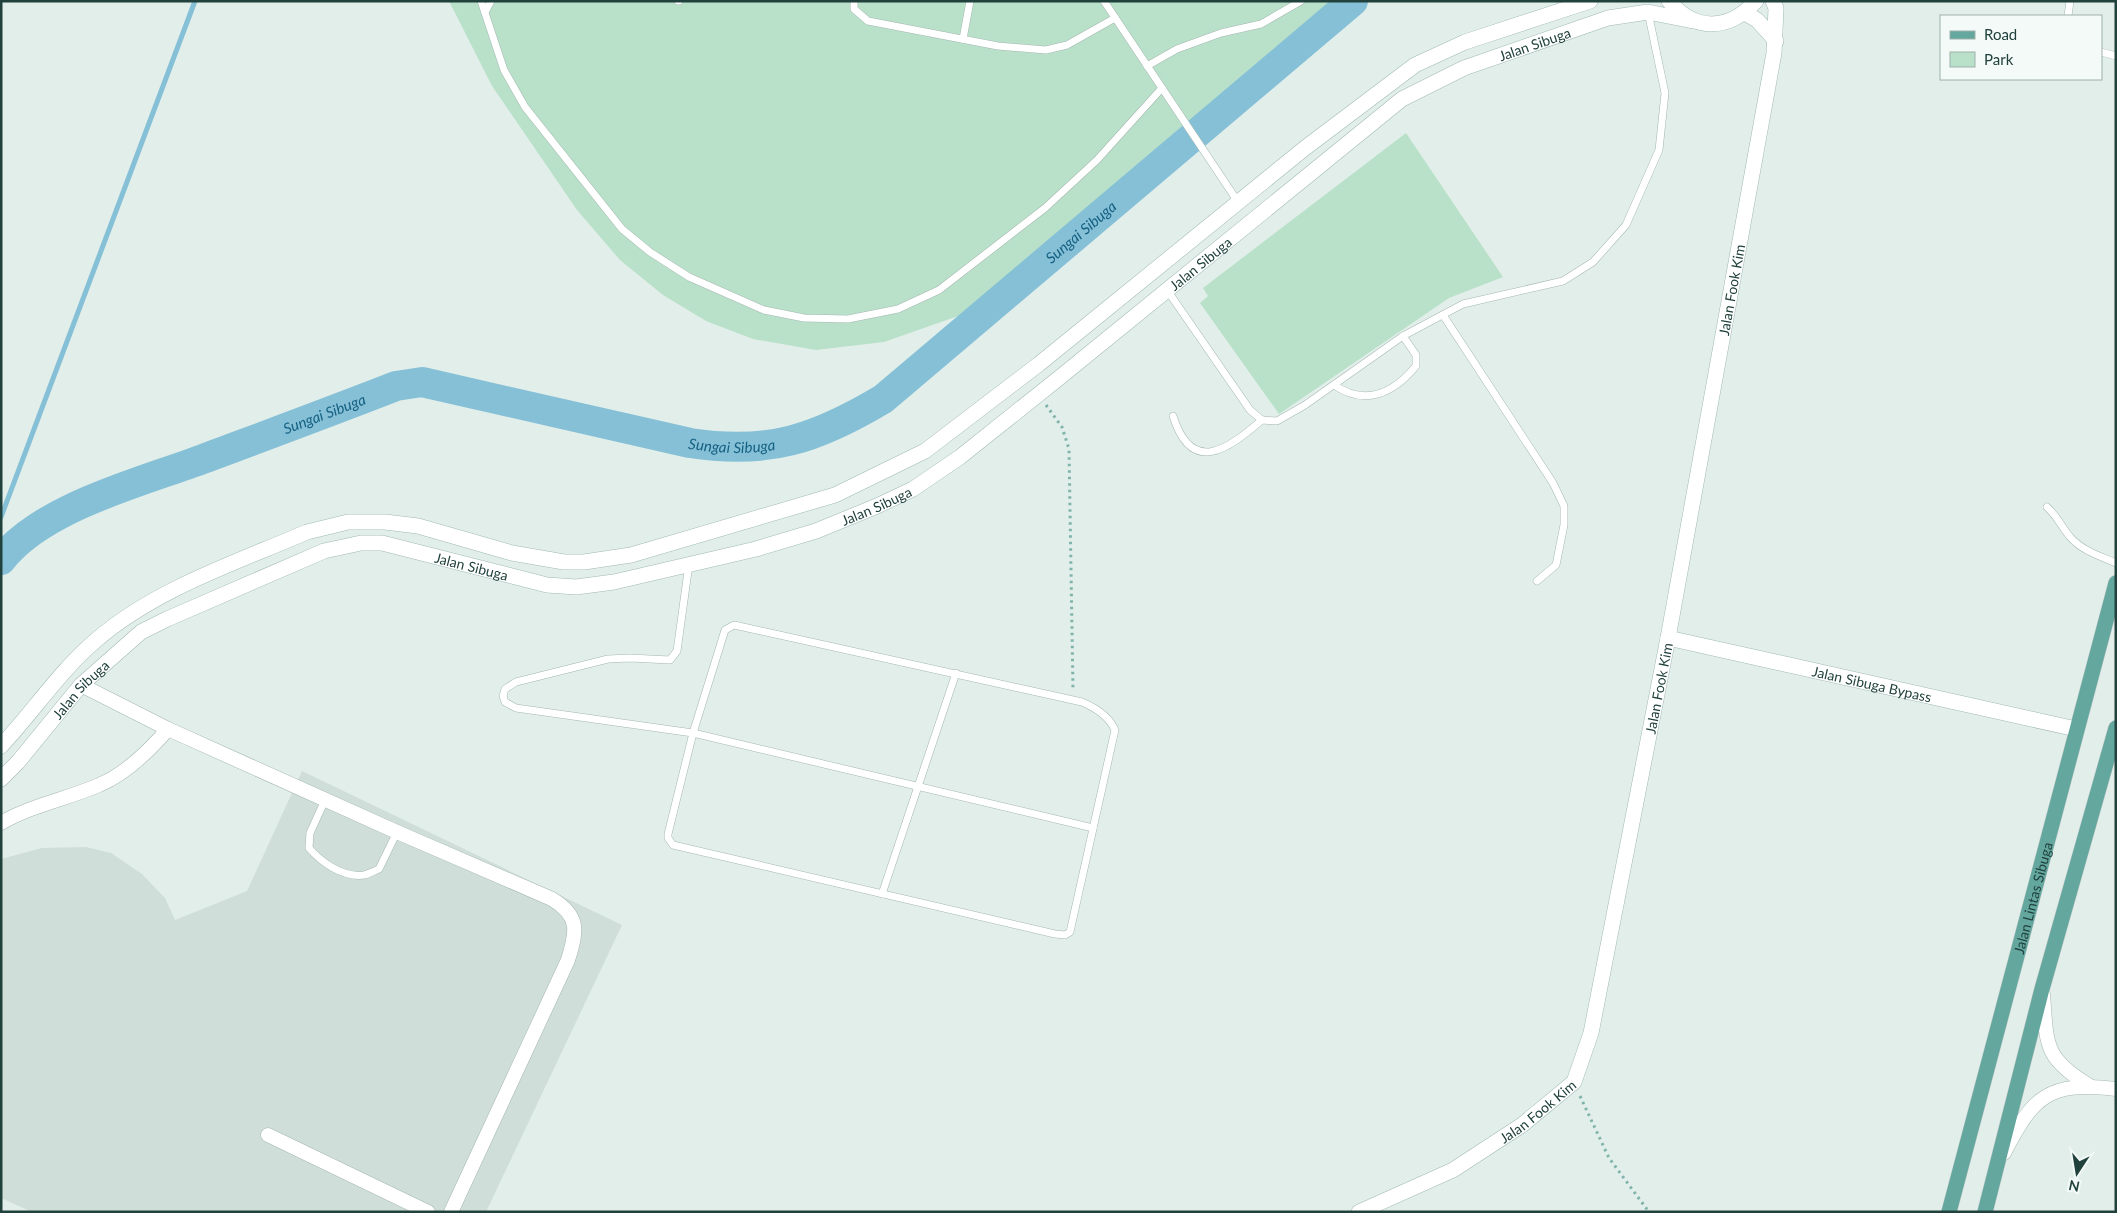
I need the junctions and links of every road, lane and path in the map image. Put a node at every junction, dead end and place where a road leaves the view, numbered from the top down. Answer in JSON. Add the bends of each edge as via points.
{"nodes":[{"id":1,"x":481,"y":1,"type":"edge"},
{"id":2,"x":491,"y":1,"type":"edge"},
{"id":3,"x":854,"y":1,"type":"edge"},
{"id":4,"x":970,"y":1,"type":"edge"},
{"id":5,"x":1104,"y":1,"type":"edge"},
{"id":6,"x":1301,"y":1,"type":"edge"},
{"id":7,"x":1590,"y":1,"type":"edge"},
{"id":8,"x":1669,"y":1,"type":"edge"},
{"id":9,"x":1756,"y":1,"type":"edge"},
{"id":10,"x":1772,"y":1,"type":"edge"},
{"id":11,"x":2070,"y":1,"type":"edge"},
{"id":12,"x":484,"y":12,"type":"junction"},
{"id":13,"x":1648,"y":12,"type":"junction"},
{"id":14,"x":1745,"y":13,"type":"junction"},
{"id":15,"x":2068,"y":15,"type":"edge"},
{"id":16,"x":1115,"y":18,"type":"junction"},
{"id":17,"x":1693,"y":21,"type":"junction"},
{"id":18,"x":962,"y":39,"type":"junction"},
{"id":19,"x":1776,"y":41,"type":"junction"},
{"id":20,"x":2102,"y":52,"type":"edge"},
{"id":21,"x":2116,"y":56,"type":"edge"},
{"id":22,"x":1147,"y":66,"type":"junction"},
{"id":23,"x":1162,"y":88,"type":"junction"},
{"id":24,"x":1238,"y":202,"type":"junction"},
{"id":25,"x":1167,"y":290,"type":"junction"},
{"id":26,"x":1443,"y":315,"type":"junction"},
{"id":27,"x":1403,"y":336,"type":"junction"},
{"id":28,"x":1334,"y":385,"type":"junction"},
{"id":29,"x":1038,"y":395,"type":"junction"},
{"id":30,"x":1173,"y":416,"type":"dead end"},
{"id":31,"x":1262,"y":420,"type":"junction"},
{"id":32,"x":2047,"y":507,"type":"dead end"},
{"id":33,"x":2116,"y":563,"type":"edge"},
{"id":34,"x":689,"y":564,"type":"junction"},
{"id":35,"x":1537,"y":580,"type":"dead end"},
{"id":36,"x":2116,"y":583,"type":"edge"},
{"id":37,"x":1668,"y":638,"type":"junction"},
{"id":38,"x":956,"y":673,"type":"junction"},
{"id":39,"x":81,"y":685,"type":"junction"},
{"id":40,"x":1074,"y":700,"type":"junction"},
{"id":41,"x":2116,"y":728,"type":"edge"},
{"id":42,"x":168,"y":729,"type":"junction"},
{"id":43,"x":2076,"y":729,"type":"junction"},
{"id":44,"x":693,"y":733,"type":"junction"},
{"id":45,"x":1,"y":746,"type":"edge"},
{"id":46,"x":2111,"y":761,"type":"edge"},
{"id":47,"x":1,"y":779,"type":"edge"},
{"id":48,"x":916,"y":787,"type":"junction"},
{"id":49,"x":325,"y":800,"type":"junction"},
{"id":50,"x":1,"y":823,"type":"edge"},
{"id":51,"x":1094,"y":828,"type":"junction"},
{"id":52,"x":397,"y":832,"type":"junction"},
{"id":53,"x":882,"y":894,"type":"junction"},
{"id":54,"x":2042,"y":989,"type":"junction"},
{"id":55,"x":1574,"y":1082,"type":"junction"},
{"id":56,"x":2090,"y":1086,"type":"junction"},
{"id":57,"x":2116,"y":1090,"type":"edge"},
{"id":58,"x":268,"y":1135,"type":"dead end"},
{"id":59,"x":1998,"y":1163,"type":"junction"},
{"id":60,"x":428,"y":1212,"type":"edge"},
{"id":61,"x":451,"y":1212,"type":"edge"},
{"id":62,"x":1359,"y":1212,"type":"edge"},
{"id":63,"x":1649,"y":1212,"type":"edge"},
{"id":64,"x":1949,"y":1212,"type":"edge"},
{"id":65,"x":1985,"y":1212,"type":"edge"}],
"edges":[{"from":1,"to":12,"type":"lane"},
{"from":2,"to":12,"type":"lane"},
{"from":3,"to":18,"type":"lane","via":[[854,9],[868,21]]},
{"from":4,"to":18,"type":"lane"},
{"from":5,"to":16,"type":"lane"},
{"from":6,"to":22,"type":"lane","via":[[1261,24],[1221,33],[1177,49]]},
{"from":7,"to":24,"type":"main road","name":"Jalan Sibuga","via":[[1465,42],[1416,65]]},
{"from":8,"to":17,"type":"main road","via":[[1678,12]]},
{"from":9,"to":14,"type":"main road"},
{"from":10,"to":19,"type":"main road","name":"Jalan Fook Kim","via":[[1776,8]]},
{"from":11,"to":15,"type":"lane"},
{"from":12,"to":23,"type":"lane","via":[[504,70],[525,106],[622,228],[650,252],[689,277],[764,310],[804,318],[848,319],[898,309],[939,290],[1064,190],[1097,160]]},
{"from":13,"to":17,"type":"main road","name":"Jalan Sibuga"},
{"from":13,"to":25,"type":"main road","name":"Jalan Sibuga","via":[[1608,18],[1464,68],[1402,99]]},
{"from":13,"to":26,"type":"lane","via":[[1665,93],[1659,150],[1626,225],[1593,262],[1563,281],[1463,304]]},
{"from":14,"to":17,"type":"main road","name":"Jalan Sibuga","via":[[1729,22]]},
{"from":14,"to":19,"type":"main road"},
{"from":16,"to":18,"type":"lane","via":[[1067,45],[1046,50]]},
{"from":16,"to":22,"type":"lane"},
{"from":19,"to":37,"type":"main road","name":"Jalan Fook Kim"},
{"from":20,"to":21,"type":"lane"},
{"from":22,"to":23,"type":"lane"},
{"from":23,"to":24,"type":"lane"},
{"from":24,"to":45,"type":"main road","name":"Jalan Sibuga","via":[[1039,364],[925,451],[835,495],[631,555],[584,562],[531,557],[418,526],[348,522],[321,528],[139,608],[94,642]]},
{"from":25,"to":29,"type":"main road","name":"Jalan Sibuga"},
{"from":25,"to":31,"type":"lane","via":[[1250,410]]},
{"from":26,"to":27,"type":"lane"},
{"from":26,"to":35,"type":"lane","via":[[1553,483],[1564,506],[1564,525],[1556,565]]},
{"from":27,"to":28,"type":"lane"},
{"from":27,"to":28,"type":"lane","via":[[1416,355],[1416,366],[1406,378],[1379,394],[1364,397],[1348,394]]},
{"from":28,"to":31,"type":"lane","via":[[1278,421]]},
{"from":29,"to":34,"type":"main road","name":"Jalan Sibuga","via":[[960,457],[913,489],[816,531]]},
{"from":29,"to":40,"type":"path","via":[[1062,426],[1069,449]]},
{"from":30,"to":31,"type":"lane","via":[[1178,430],[1192,448],[1205,453],[1234,444]]},
{"from":32,"to":33,"type":"lane","via":[[2060,520],[2070,538],[2082,548]]},
{"from":34,"to":39,"type":"main road","name":"Jalan Sibuga","via":[[594,586],[563,587],[401,546],[361,543],[344,546],[324,551],[154,625],[114,654]]},
{"from":34,"to":44,"type":"lane","via":[[677,651],[670,660],[608,659],[516,682],[505,689],[503,696],[510,706],[516,708]]},
{"from":36,"to":43,"type":"main road","name":"Jalan Lintas Sibuga"},
{"from":37,"to":43,"type":"main road","name":"Jalan Sibuga Bypass"},
{"from":37,"to":55,"type":"main road","name":"Jalan Fook Kim","via":[[1591,1033]]},
{"from":38,"to":40,"type":"lane"},
{"from":38,"to":44,"type":"lane","via":[[728,627],[724,630]]},
{"from":38,"to":48,"type":"lane"},
{"from":39,"to":42,"type":"street"},
{"from":39,"to":47,"type":"main road","name":"Jalan Sibuga"},
{"from":40,"to":51,"type":"lane","via":[[1093,706],[1112,723],[1115,730]]},
{"from":41,"to":46,"type":"main road"},
{"from":42,"to":49,"type":"street"},
{"from":42,"to":50,"type":"street","via":[[129,767],[100,785],[49,801]]},
{"from":43,"to":64,"type":"main road","name":"Jalan Lintas Sibuga"},
{"from":44,"to":48,"type":"lane"},
{"from":44,"to":53,"type":"lane","via":[[668,834],[673,845]]},
{"from":46,"to":54,"type":"main road"},
{"from":48,"to":51,"type":"lane"},
{"from":48,"to":53,"type":"lane"},
{"from":49,"to":52,"type":"street"},
{"from":49,"to":52,"type":"lane","via":[[310,833],[309,848],[321,862],[347,873],[364,875],[379,869]]},
{"from":51,"to":53,"type":"lane","via":[[1070,932],[1065,934]]},
{"from":52,"to":61,"type":"street","via":[[552,899],[567,908],[573,920],[568,960]]},
{"from":54,"to":56,"type":"street","via":[[2046,1038],[2054,1056],[2068,1073]]},
{"from":54,"to":59,"type":"main road"},
{"from":55,"to":62,"type":"main road","name":"Jalan Fook Kim","via":[[1522,1125],[1453,1170]]},
{"from":55,"to":63,"type":"path","via":[[1609,1158]]},
{"from":56,"to":57,"type":"street"},
{"from":56,"to":59,"type":"street","via":[[2061,1090],[2037,1101],[2020,1122]]},
{"from":58,"to":60,"type":"street"},
{"from":59,"to":65,"type":"main road"}]}
